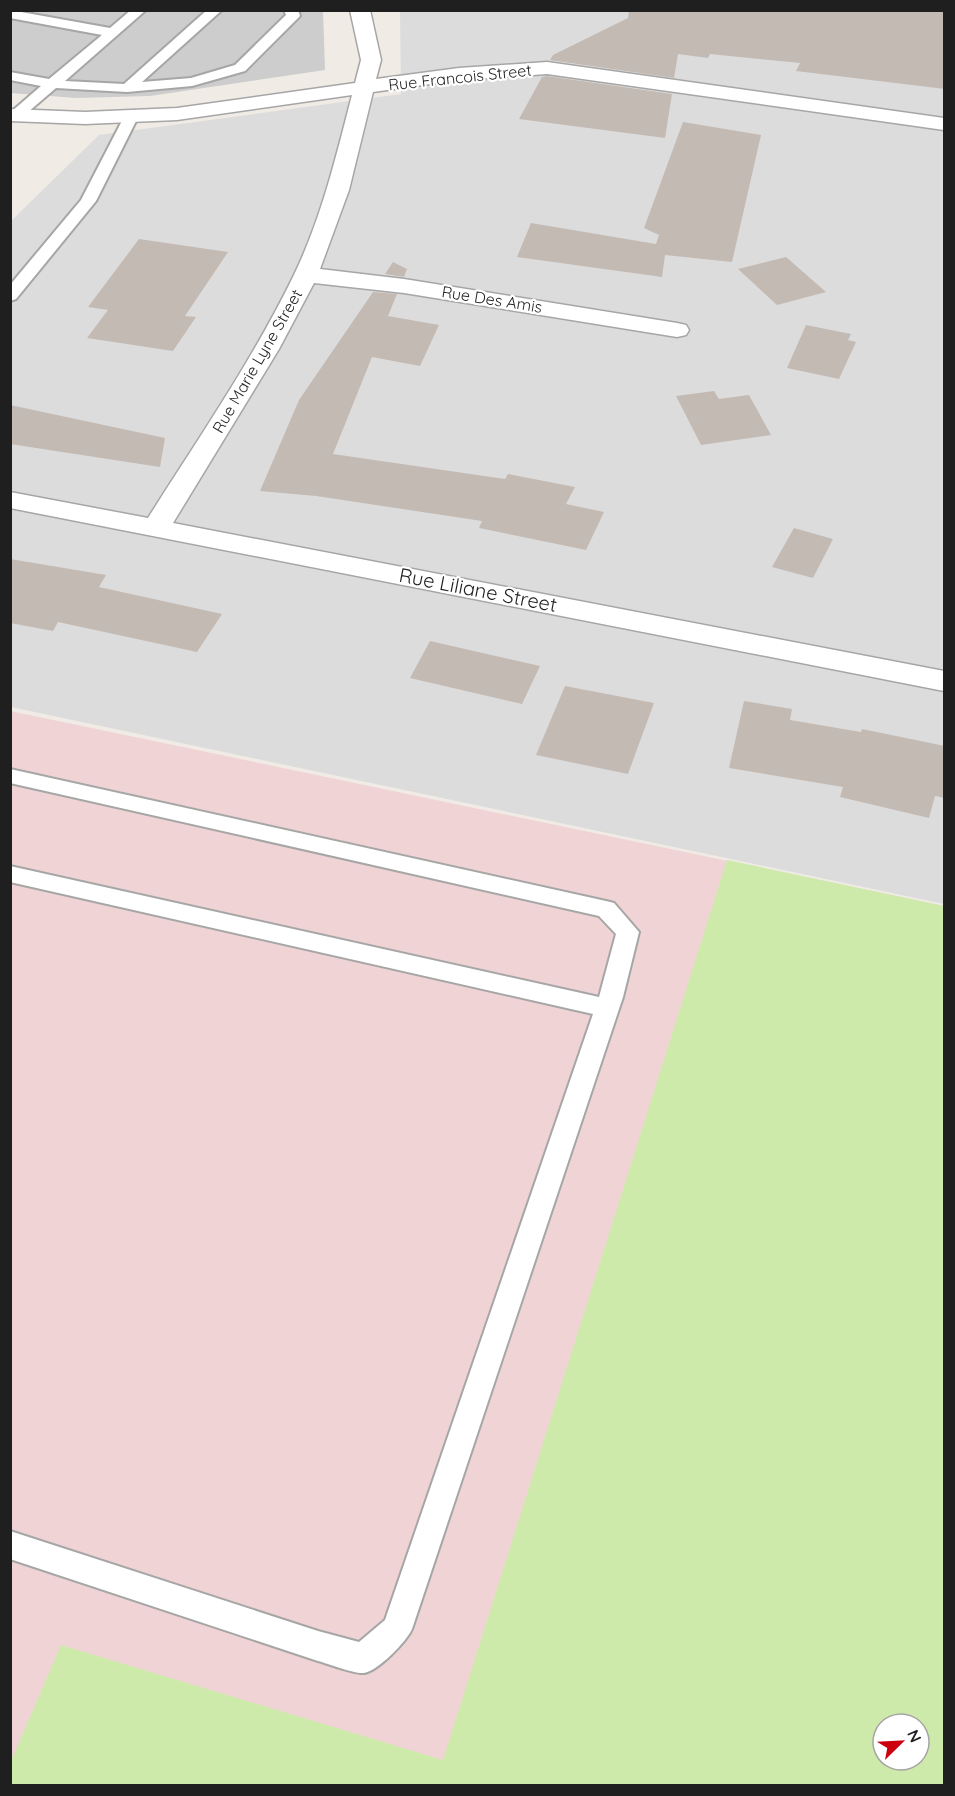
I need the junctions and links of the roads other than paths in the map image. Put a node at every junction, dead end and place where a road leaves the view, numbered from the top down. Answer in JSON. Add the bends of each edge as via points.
{"nodes":[{"id":1,"x":141,"y":10,"type":"edge"},
{"id":2,"x":216,"y":10,"type":"edge"},
{"id":3,"x":291,"y":10,"type":"edge"},
{"id":4,"x":360,"y":10,"type":"edge"},
{"id":5,"x":10,"y":14,"type":"edge"},
{"id":6,"x":113,"y":33,"type":"junction"},
{"id":7,"x":10,"y":76,"type":"edge"},
{"id":8,"x":51,"y":84,"type":"junction"},
{"id":9,"x":364,"y":87,"type":"junction"},
{"id":10,"x":127,"y":88,"type":"junction"},
{"id":11,"x":13,"y":115,"type":"edge"},
{"id":12,"x":131,"y":117,"type":"junction"},
{"id":13,"x":945,"y":124,"type":"edge"},
{"id":14,"x":306,"y":276,"type":"junction"},
{"id":15,"x":10,"y":296,"type":"edge"},
{"id":16,"x":677,"y":330,"type":"dead end"},
{"id":17,"x":10,"y":500,"type":"edge"},
{"id":18,"x":156,"y":528,"type":"junction"},
{"id":19,"x":945,"y":681,"type":"edge"},
{"id":20,"x":10,"y":776,"type":"edge"},
{"id":21,"x":10,"y":874,"type":"edge"},
{"id":22,"x":607,"y":1008,"type":"junction"},
{"id":23,"x":10,"y":1545,"type":"edge"}],
"edges":[{"from":1,"to":6,"type":"lane"},
{"from":2,"to":10,"type":"lane"},
{"from":3,"to":10,"type":"lane","via":[[293,16],[240,69],[192,82]]},
{"from":4,"to":9,"type":"street","name":"Rue Marie Lyne Street","via":[[368,34],[370,60]]},
{"from":5,"to":6,"type":"lane"},
{"from":6,"to":8,"type":"lane"},
{"from":7,"to":8,"type":"lane"},
{"from":8,"to":10,"type":"lane"},
{"from":8,"to":11,"type":"lane"},
{"from":9,"to":12,"type":"street","name":"Rue Francois Street"},
{"from":9,"to":13,"type":"street","name":"Rue Francois Street","via":[[459,74],[548,68]]},
{"from":9,"to":14,"type":"street","name":"Rue Marie Lyne Street","via":[[338,190]]},
{"from":11,"to":12,"type":"street","name":"Rue Francois Street"},
{"from":12,"to":15,"type":"lane","via":[[88,201]]},
{"from":14,"to":16,"type":"street","name":"Rue Des Amis","via":[[404,286]]},
{"from":14,"to":18,"type":"street","name":"Rue Marie Lyne Street","via":[[267,349]]},
{"from":17,"to":18,"type":"street","name":"Rue Liliane Street"},
{"from":18,"to":19,"type":"street","name":"Rue Liliane Street"},
{"from":20,"to":22,"type":"lane","via":[[606,909],[628,932]]},
{"from":21,"to":22,"type":"lane"},
{"from":22,"to":23,"type":"lane","via":[[397,1629],[363,1658]]}]}
